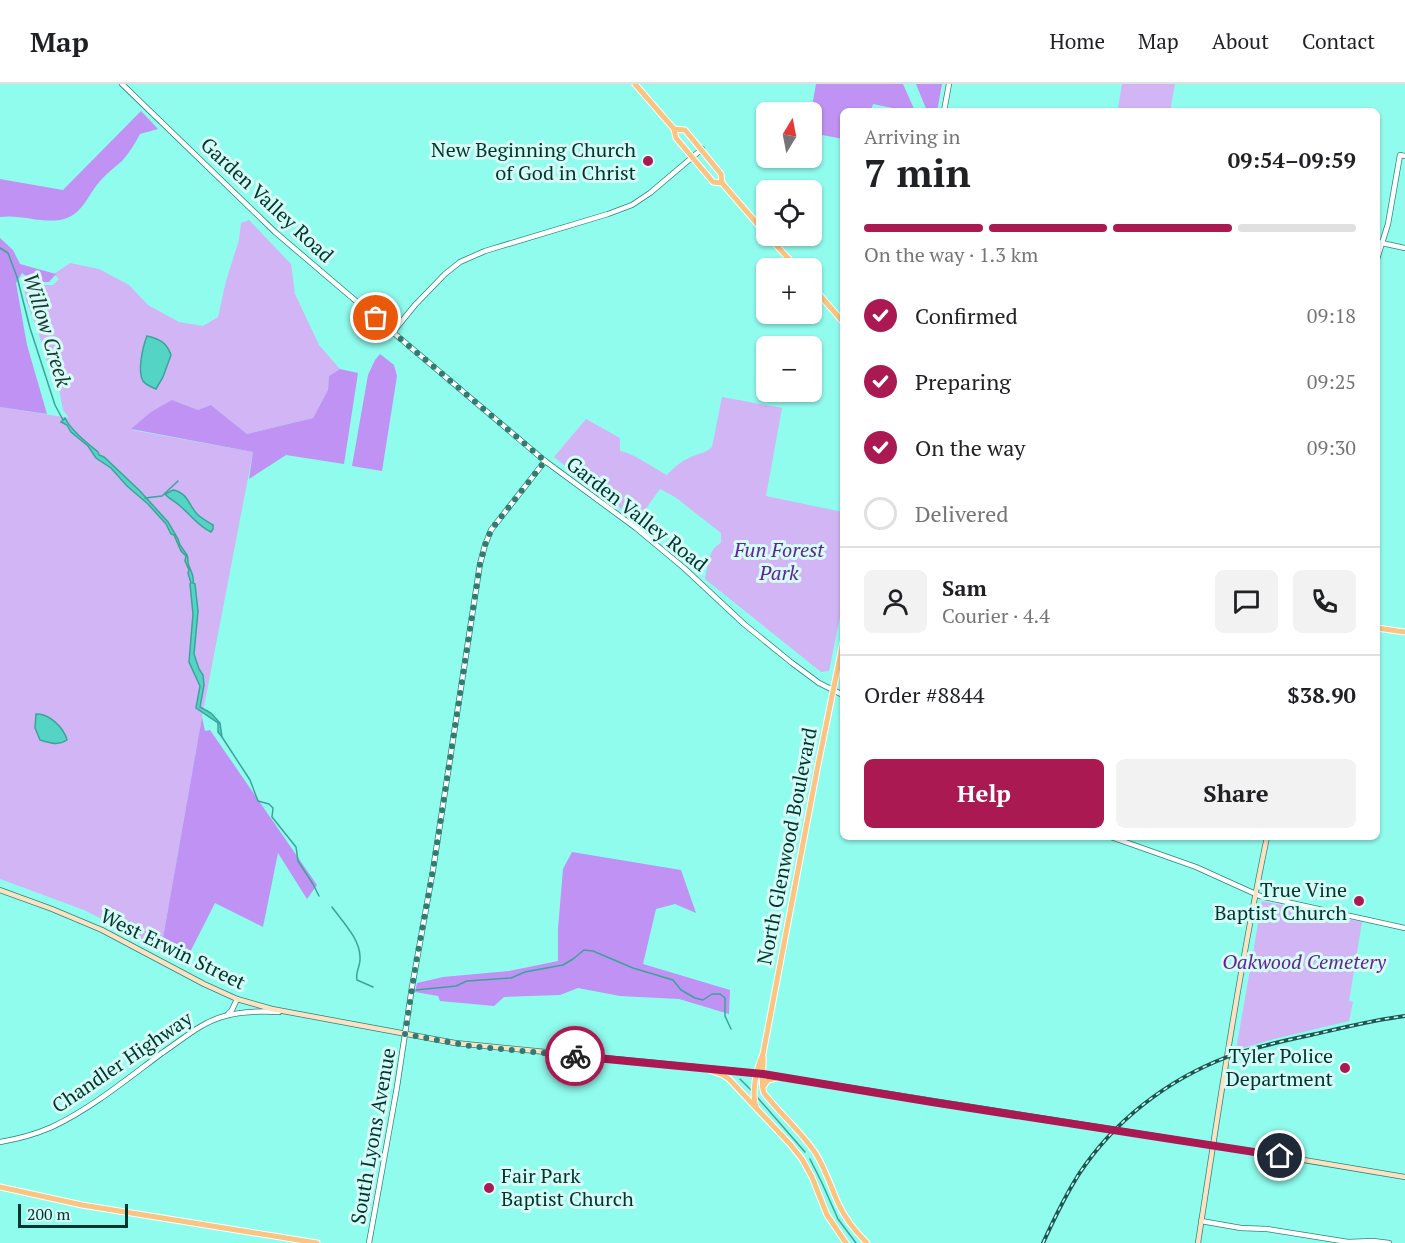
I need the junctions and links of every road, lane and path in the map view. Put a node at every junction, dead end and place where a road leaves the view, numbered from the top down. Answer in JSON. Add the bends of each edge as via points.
{"nodes":[{"id":1,"x":122,"y":84,"type":"edge"},
{"id":2,"x":635,"y":84,"type":"edge"},
{"id":3,"x":949,"y":84,"type":"edge"},
{"id":4,"x":945,"y":108,"type":"edge"},
{"id":5,"x":674,"y":129,"type":"junction"},
{"id":6,"x":702,"y":149,"type":"junction"},
{"id":7,"x":1403,"y":156,"type":"edge"},
{"id":8,"x":693,"y":157,"type":"junction"},
{"id":9,"x":722,"y":183,"type":"junction"},
{"id":10,"x":756,"y":222,"type":"edge"},
{"id":11,"x":1380,"y":240,"type":"edge"},
{"id":12,"x":1380,"y":243,"type":"edge"},
{"id":13,"x":777,"y":246,"type":"edge"},
{"id":14,"x":1405,"y":248,"type":"edge"},
{"id":15,"x":788,"y":258,"type":"edge"},
{"id":16,"x":822,"y":298,"type":"edge"},
{"id":17,"x":840,"y":319,"type":"edge"},
{"id":18,"x":393,"y":332,"type":"junction"},
{"id":19,"x":545,"y":461,"type":"junction"},
{"id":20,"x":1380,"y":628,"type":"edge"},
{"id":21,"x":1405,"y":632,"type":"edge"},
{"id":22,"x":840,"y":656,"type":"edge"},
{"id":23,"x":833,"y":690,"type":"junction"},
{"id":24,"x":840,"y":694,"type":"edge"},
{"id":25,"x":1120,"y":840,"type":"edge"},
{"id":26,"x":1267,"y":840,"type":"edge"},
{"id":27,"x":0,"y":890,"type":"edge"},
{"id":28,"x":1255,"y":894,"type":"junction"},
{"id":29,"x":1405,"y":928,"type":"edge"},
{"id":30,"x":237,"y":999,"type":"junction"},
{"id":31,"x":287,"y":1012,"type":"junction"},
{"id":32,"x":226,"y":1015,"type":"junction"},
{"id":33,"x":405,"y":1034,"type":"junction"},
{"id":34,"x":704,"y":1068,"type":"junction"},
{"id":35,"x":760,"y":1074,"type":"junction"},
{"id":36,"x":780,"y":1077,"type":"junction"},
{"id":37,"x":762,"y":1088,"type":"junction"},
{"id":38,"x":757,"y":1109,"type":"junction"},
{"id":39,"x":0,"y":1142,"type":"edge"},
{"id":40,"x":1213,"y":1145,"type":"junction"},
{"id":41,"x":814,"y":1152,"type":"junction"},
{"id":42,"x":802,"y":1159,"type":"junction"},
{"id":43,"x":1405,"y":1177,"type":"edge"},
{"id":44,"x":0,"y":1188,"type":"edge"},
{"id":45,"x":1201,"y":1221,"type":"junction"},
{"id":46,"x":317,"y":1243,"type":"edge"},
{"id":47,"x":369,"y":1243,"type":"edge"},
{"id":48,"x":846,"y":1243,"type":"edge"},
{"id":49,"x":867,"y":1243,"type":"edge"},
{"id":50,"x":1198,"y":1243,"type":"edge"},
{"id":51,"x":1389,"y":1243,"type":"edge"}],
"edges":[{"from":1,"to":18,"type":"street","name":"Garden Valley Road","via":[[275,232]]},
{"from":2,"to":5,"type":"main road"},
{"from":3,"to":4,"type":"street"},
{"from":5,"to":6,"type":"main road","via":[[685,130]]},
{"from":5,"to":8,"type":"main road","via":[[676,138]]},
{"from":6,"to":8,"type":"street"},
{"from":6,"to":9,"type":"main road","via":[[722,174]]},
{"from":7,"to":11,"type":"street"},
{"from":8,"to":9,"type":"main road","via":[[713,182]]},
{"from":8,"to":18,"type":"street","via":[[632,205],[460,261]]},
{"from":9,"to":10,"type":"main road"},
{"from":12,"to":14,"type":"street"},
{"from":13,"to":15,"type":"main road"},
{"from":16,"to":17,"type":"main road"},
{"from":18,"to":19,"type":"street","name":"Garden Valley Road"},
{"from":19,"to":23,"type":"street","name":"Garden Valley Road","via":[[636,528],[807,675]]},
{"from":19,"to":33,"type":"street","name":"South Lyons Avenue","via":[[491,530],[480,564]]},
{"from":20,"to":21,"type":"main road"},
{"from":22,"to":23,"type":"main road","name":"North Glenwood Boulevard"},
{"from":23,"to":24,"type":"street","name":"Garden Valley Road"},
{"from":23,"to":35,"type":"main road","name":"North Glenwood Boulevard","via":[[758,1065]]},
{"from":25,"to":28,"type":"street","via":[[1196,867]]},
{"from":26,"to":28,"type":"main road"},
{"from":27,"to":30,"type":"main road","name":"West Erwin Street","via":[[96,928]]},
{"from":28,"to":29,"type":"street"},
{"from":28,"to":40,"type":"main road"},
{"from":30,"to":31,"type":"main road","name":"West Erwin Street"},
{"from":30,"to":32,"type":"street"},
{"from":31,"to":32,"type":"street","name":"Chandler Highway"},
{"from":31,"to":33,"type":"main road","name":"West Erwin Street"},
{"from":32,"to":39,"type":"street","name":"Chandler Highway","via":[[196,1029],[72,1117],[43,1131]]},
{"from":33,"to":34,"type":"main road","name":"West Erwin Street","via":[[470,1046]]},
{"from":33,"to":47,"type":"street","name":"South Lyons Avenue"},
{"from":34,"to":35,"type":"main road","name":"West Erwin Street"},
{"from":34,"to":38,"type":"main road","via":[[729,1079]]},
{"from":35,"to":36,"type":"main road","name":"West Erwin Street"},
{"from":35,"to":37,"type":"main road"},
{"from":35,"to":38,"type":"main road","via":[[754,1100]]},
{"from":36,"to":37,"type":"main road","via":[[768,1080]]},
{"from":36,"to":40,"type":"main road","name":"West Erwin Street"},
{"from":37,"to":41,"type":"main road"},
{"from":38,"to":42,"type":"main road"},
{"from":40,"to":43,"type":"main road","name":"West Erwin Street"},
{"from":40,"to":45,"type":"main road"},
{"from":41,"to":42,"type":"main road"},
{"from":41,"to":49,"type":"main road","via":[[838,1204]]},
{"from":42,"to":48,"type":"main road","via":[[827,1215]]},
{"from":44,"to":46,"type":"main road"},
{"from":45,"to":50,"type":"main road"},
{"from":45,"to":51,"type":"street","via":[[1348,1242]]}]}
